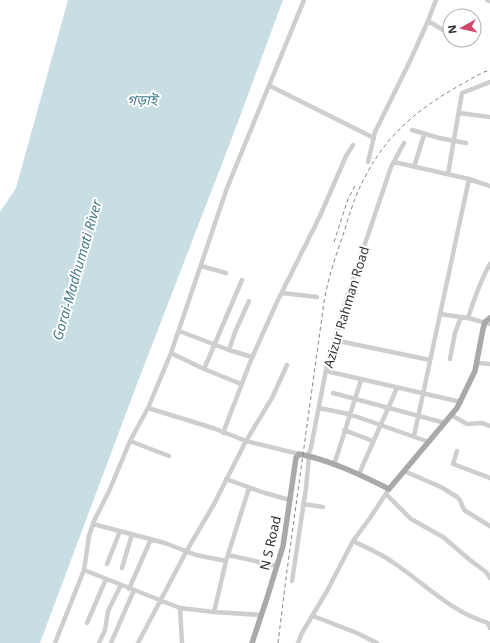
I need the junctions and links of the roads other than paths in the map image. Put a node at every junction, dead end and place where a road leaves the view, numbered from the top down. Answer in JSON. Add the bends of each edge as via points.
{"nodes":[{"id":1,"x":304,"y":0,"type":"edge"},
{"id":2,"x":436,"y":0,"type":"edge"},
{"id":3,"x":428,"y":21,"type":"junction"},
{"id":4,"x":442,"y":29,"type":"edge"},
{"id":5,"x":490,"y":82,"type":"edge"},
{"id":6,"x":270,"y":86,"type":"junction"},
{"id":7,"x":459,"y":114,"type":"junction"},
{"id":8,"x":490,"y":117,"type":"edge"},
{"id":9,"x":412,"y":130,"type":"dead end"},
{"id":10,"x":424,"y":135,"type":"junction"},
{"id":11,"x":374,"y":138,"type":"junction"},
{"id":12,"x":454,"y":142,"type":"junction"},
{"id":13,"x":404,"y":143,"type":"dead end"},
{"id":14,"x":466,"y":143,"type":"dead end"},
{"id":15,"x":353,"y":145,"type":"dead end"},
{"id":16,"x":368,"y":162,"type":"dead end"},
{"id":17,"x":394,"y":162,"type":"junction"},
{"id":18,"x":414,"y":167,"type":"junction"},
{"id":19,"x":448,"y":174,"type":"junction"},
{"id":20,"x":469,"y":179,"type":"junction"},
{"id":21,"x":490,"y":186,"type":"edge"},
{"id":22,"x":490,"y":264,"type":"edge"},
{"id":23,"x":201,"y":266,"type":"junction"},
{"id":24,"x":226,"y":273,"type":"dead end"},
{"id":25,"x":242,"y":280,"type":"dead end"},
{"id":26,"x":282,"y":292,"type":"junction"},
{"id":27,"x":317,"y":298,"type":"dead end"},
{"id":28,"x":249,"y":301,"type":"dead end"},
{"id":29,"x":440,"y":314,"type":"junction"},
{"id":30,"x":461,"y":317,"type":"junction"},
{"id":31,"x":468,"y":318,"type":"junction"},
{"id":32,"x":488,"y":321,"type":"edge"},
{"id":33,"x":179,"y":331,"type":"junction"},
{"id":34,"x":334,"y":340,"type":"junction"},
{"id":35,"x":214,"y":343,"type":"junction"},
{"id":36,"x":229,"y":350,"type":"junction"},
{"id":37,"x":171,"y":353,"type":"junction"},
{"id":38,"x":252,"y":357,"type":"junction"},
{"id":39,"x":450,"y":359,"type":"dead end"},
{"id":40,"x":430,"y":360,"type":"junction"},
{"id":41,"x":477,"y":363,"type":"junction"},
{"id":42,"x":490,"y":364,"type":"edge"},
{"id":43,"x":287,"y":365,"type":"dead end"},
{"id":44,"x":204,"y":369,"type":"junction"},
{"id":45,"x":326,"y":372,"type":"junction"},
{"id":46,"x":361,"y":380,"type":"junction"},
{"id":47,"x":242,"y":384,"type":"junction"},
{"id":48,"x":397,"y":388,"type":"junction"},
{"id":49,"x":333,"y":393,"type":"dead end"},
{"id":50,"x":422,"y":394,"type":"junction"},
{"id":51,"x":354,"y":399,"type":"junction"},
{"id":52,"x":461,"y":402,"type":"junction"},
{"id":53,"x":148,"y":408,"type":"junction"},
{"id":54,"x":319,"y":408,"type":"junction"},
{"id":55,"x":388,"y":408,"type":"junction"},
{"id":56,"x":349,"y":414,"type":"junction"},
{"id":57,"x":451,"y":415,"type":"junction"},
{"id":58,"x":418,"y":416,"type":"junction"},
{"id":59,"x":445,"y":423,"type":"junction"},
{"id":60,"x":381,"y":425,"type":"junction"},
{"id":61,"x":490,"y":426,"type":"edge"},
{"id":62,"x":344,"y":430,"type":"junction"},
{"id":63,"x":223,"y":433,"type":"junction"},
{"id":64,"x":414,"y":436,"type":"junction"},
{"id":65,"x":130,"y":441,"type":"junction"},
{"id":66,"x":373,"y":441,"type":"junction"},
{"id":67,"x":246,"y":442,"type":"junction"},
{"id":68,"x":428,"y":442,"type":"junction"},
{"id":69,"x":457,"y":451,"type":"dead end"},
{"id":70,"x":299,"y":454,"type":"junction"},
{"id":71,"x":169,"y":456,"type":"dead end"},
{"id":72,"x":308,"y":456,"type":"junction"},
{"id":73,"x":334,"y":465,"type":"junction"},
{"id":74,"x":404,"y":471,"type":"junction"},
{"id":75,"x":359,"y":474,"type":"junction"},
{"id":76,"x":490,"y":478,"type":"edge"},
{"id":77,"x":226,"y":479,"type":"junction"},
{"id":78,"x":249,"y":488,"type":"junction"},
{"id":79,"x":387,"y":491,"type":"junction"},
{"id":80,"x":290,"y":500,"type":"junction"},
{"id":81,"x":303,"y":504,"type":"junction"},
{"id":82,"x":323,"y":507,"type":"dead end"},
{"id":83,"x":93,"y":524,"type":"junction"},
{"id":84,"x":490,"y":526,"type":"edge"},
{"id":85,"x":120,"y":531,"type":"junction"},
{"id":86,"x":132,"y":534,"type":"junction"},
{"id":87,"x":151,"y":539,"type":"junction"},
{"id":88,"x":353,"y":541,"type":"junction"},
{"id":89,"x":186,"y":552,"type":"junction"},
{"id":90,"x":228,"y":555,"type":"junction"},
{"id":91,"x":226,"y":561,"type":"junction"},
{"id":92,"x":107,"y":564,"type":"dead end"},
{"id":93,"x":277,"y":566,"type":"junction"},
{"id":94,"x":122,"y":568,"type":"dead end"},
{"id":95,"x":84,"y":570,"type":"junction"},
{"id":96,"x":490,"y":578,"type":"edge"},
{"id":97,"x":106,"y":579,"type":"junction"},
{"id":98,"x":292,"y":581,"type":"dead end"},
{"id":99,"x":121,"y":585,"type":"junction"},
{"id":100,"x":132,"y":590,"type":"junction"},
{"id":101,"x":160,"y":601,"type":"junction"},
{"id":102,"x":180,"y":608,"type":"junction"},
{"id":103,"x":214,"y":612,"type":"junction"},
{"id":104,"x":262,"y":614,"type":"junction"},
{"id":105,"x":313,"y":616,"type":"junction"},
{"id":106,"x":87,"y":623,"type":"dead end"},
{"id":107,"x":490,"y":628,"type":"edge"},
{"id":108,"x":55,"y":643,"type":"edge"},
{"id":109,"x":99,"y":643,"type":"edge"},
{"id":110,"x":111,"y":643,"type":"edge"},
{"id":111,"x":138,"y":643,"type":"edge"},
{"id":112,"x":182,"y":643,"type":"edge"},
{"id":113,"x":252,"y":643,"type":"edge"},
{"id":114,"x":298,"y":643,"type":"edge"},
{"id":115,"x":377,"y":643,"type":"edge"}],
"edges":[{"from":1,"to":6,"type":"street"},
{"from":2,"to":3,"type":"street"},
{"from":3,"to":4,"type":"street"},
{"from":3,"to":11,"type":"street"},
{"from":5,"to":7,"type":"street","via":[[464,92]]},
{"from":6,"to":11,"type":"street"},
{"from":6,"to":23,"type":"street","via":[[227,188]]},
{"from":7,"to":8,"type":"street"},
{"from":7,"to":12,"type":"street"},
{"from":9,"to":10,"type":"street"},
{"from":10,"to":12,"type":"street"},
{"from":10,"to":18,"type":"street"},
{"from":11,"to":16,"type":"street"},
{"from":12,"to":14,"type":"street"},
{"from":12,"to":19,"type":"street"},
{"from":13,"to":17,"type":"street","name":"Azizur Rahman Road"},
{"from":15,"to":26,"type":"street"},
{"from":17,"to":18,"type":"street"},
{"from":17,"to":34,"type":"street","name":"Azizur Rahman Road"},
{"from":18,"to":19,"type":"street"},
{"from":19,"to":20,"type":"street"},
{"from":20,"to":21,"type":"street"},
{"from":20,"to":29,"type":"street"},
{"from":22,"to":31,"type":"street"},
{"from":23,"to":24,"type":"street"},
{"from":23,"to":33,"type":"street"},
{"from":25,"to":35,"type":"street"},
{"from":26,"to":27,"type":"street"},
{"from":26,"to":38,"type":"street"},
{"from":28,"to":36,"type":"street"},
{"from":29,"to":30,"type":"street"},
{"from":29,"to":40,"type":"street"},
{"from":30,"to":31,"type":"street"},
{"from":30,"to":39,"type":"street"},
{"from":31,"to":32,"type":"street"},
{"from":32,"to":41,"type":"main road"},
{"from":33,"to":35,"type":"street"},
{"from":33,"to":37,"type":"street"},
{"from":34,"to":40,"type":"street"},
{"from":34,"to":45,"type":"street","name":"Azizur Rahman Road"},
{"from":35,"to":36,"type":"street"},
{"from":35,"to":44,"type":"street"},
{"from":36,"to":38,"type":"street"},
{"from":37,"to":44,"type":"street"},
{"from":37,"to":53,"type":"street"},
{"from":38,"to":47,"type":"street"},
{"from":40,"to":50,"type":"street"},
{"from":41,"to":42,"type":"street"},
{"from":41,"to":52,"type":"main road"},
{"from":43,"to":67,"type":"street","via":[[272,398]]},
{"from":44,"to":47,"type":"street"},
{"from":45,"to":46,"type":"street"},
{"from":45,"to":54,"type":"street","name":"Azizur Rahman Road"},
{"from":46,"to":48,"type":"street"},
{"from":46,"to":51,"type":"street"},
{"from":47,"to":63,"type":"street"},
{"from":48,"to":50,"type":"street"},
{"from":48,"to":55,"type":"street"},
{"from":49,"to":51,"type":"street"},
{"from":50,"to":52,"type":"street"},
{"from":50,"to":58,"type":"street"},
{"from":51,"to":55,"type":"street"},
{"from":51,"to":56,"type":"street"},
{"from":52,"to":57,"type":"main road"},
{"from":53,"to":63,"type":"street"},
{"from":53,"to":65,"type":"street"},
{"from":54,"to":56,"type":"street"},
{"from":54,"to":72,"type":"street","name":"Azizur Rahman Road"},
{"from":55,"to":58,"type":"street"},
{"from":55,"to":60,"type":"street"},
{"from":56,"to":60,"type":"street"},
{"from":56,"to":62,"type":"street"},
{"from":57,"to":59,"type":"main road"},
{"from":57,"to":61,"type":"street","via":[[467,424],[482,423]]},
{"from":58,"to":59,"type":"street"},
{"from":58,"to":64,"type":"street"},
{"from":59,"to":68,"type":"main road"},
{"from":60,"to":64,"type":"street"},
{"from":60,"to":66,"type":"street"},
{"from":62,"to":66,"type":"street"},
{"from":62,"to":73,"type":"street"},
{"from":63,"to":67,"type":"street"},
{"from":64,"to":68,"type":"street"},
{"from":65,"to":71,"type":"street"},
{"from":65,"to":83,"type":"street"},
{"from":66,"to":75,"type":"street"},
{"from":67,"to":70,"type":"street"},
{"from":67,"to":77,"type":"street"},
{"from":68,"to":74,"type":"main road"},
{"from":69,"to":76,"type":"street","via":[[452,464]]},
{"from":70,"to":72,"type":"main road"},
{"from":70,"to":80,"type":"main road","name":"N S Road","via":[[296,458]]},
{"from":72,"to":73,"type":"main road"},
{"from":72,"to":81,"type":"street","name":"Azizur Rahman Road"},
{"from":73,"to":75,"type":"main road"},
{"from":74,"to":79,"type":"main road"},
{"from":74,"to":84,"type":"street","via":[[457,497],[464,510]]},
{"from":75,"to":79,"type":"main road"},
{"from":77,"to":78,"type":"street"},
{"from":77,"to":89,"type":"street"},
{"from":78,"to":80,"type":"street"},
{"from":78,"to":90,"type":"street"},
{"from":79,"to":88,"type":"street"},
{"from":79,"to":96,"type":"street","via":[[411,519],[440,535]]},
{"from":80,"to":93,"type":"main road","name":"N S Road","via":[[283,546]]},
{"from":81,"to":82,"type":"street"},
{"from":81,"to":98,"type":"street","name":"Azizur Rahman Road"},
{"from":83,"to":85,"type":"street"},
{"from":83,"to":95,"type":"street"},
{"from":85,"to":86,"type":"street"},
{"from":85,"to":92,"type":"street"},
{"from":86,"to":87,"type":"street"},
{"from":86,"to":94,"type":"street"},
{"from":87,"to":89,"type":"street"},
{"from":87,"to":100,"type":"street"},
{"from":88,"to":105,"type":"street"},
{"from":88,"to":107,"type":"street","via":[[393,562],[452,607],[488,623]]},
{"from":89,"to":91,"type":"street"},
{"from":89,"to":101,"type":"street"},
{"from":90,"to":91,"type":"street"},
{"from":90,"to":93,"type":"street"},
{"from":91,"to":103,"type":"street"},
{"from":93,"to":104,"type":"main road","name":"N S Road"},
{"from":95,"to":97,"type":"street"},
{"from":95,"to":108,"type":"street"},
{"from":97,"to":99,"type":"street"},
{"from":97,"to":106,"type":"street"},
{"from":99,"to":100,"type":"street"},
{"from":99,"to":109,"type":"street","via":[[108,611],[105,630]]},
{"from":100,"to":101,"type":"street"},
{"from":100,"to":110,"type":"street"},
{"from":101,"to":102,"type":"street"},
{"from":101,"to":111,"type":"street"},
{"from":102,"to":103,"type":"street"},
{"from":102,"to":112,"type":"street"},
{"from":103,"to":104,"type":"street"},
{"from":104,"to":113,"type":"main road","name":"N S Road"},
{"from":105,"to":114,"type":"street"},
{"from":105,"to":115,"type":"street","via":[[357,632]]}]}
